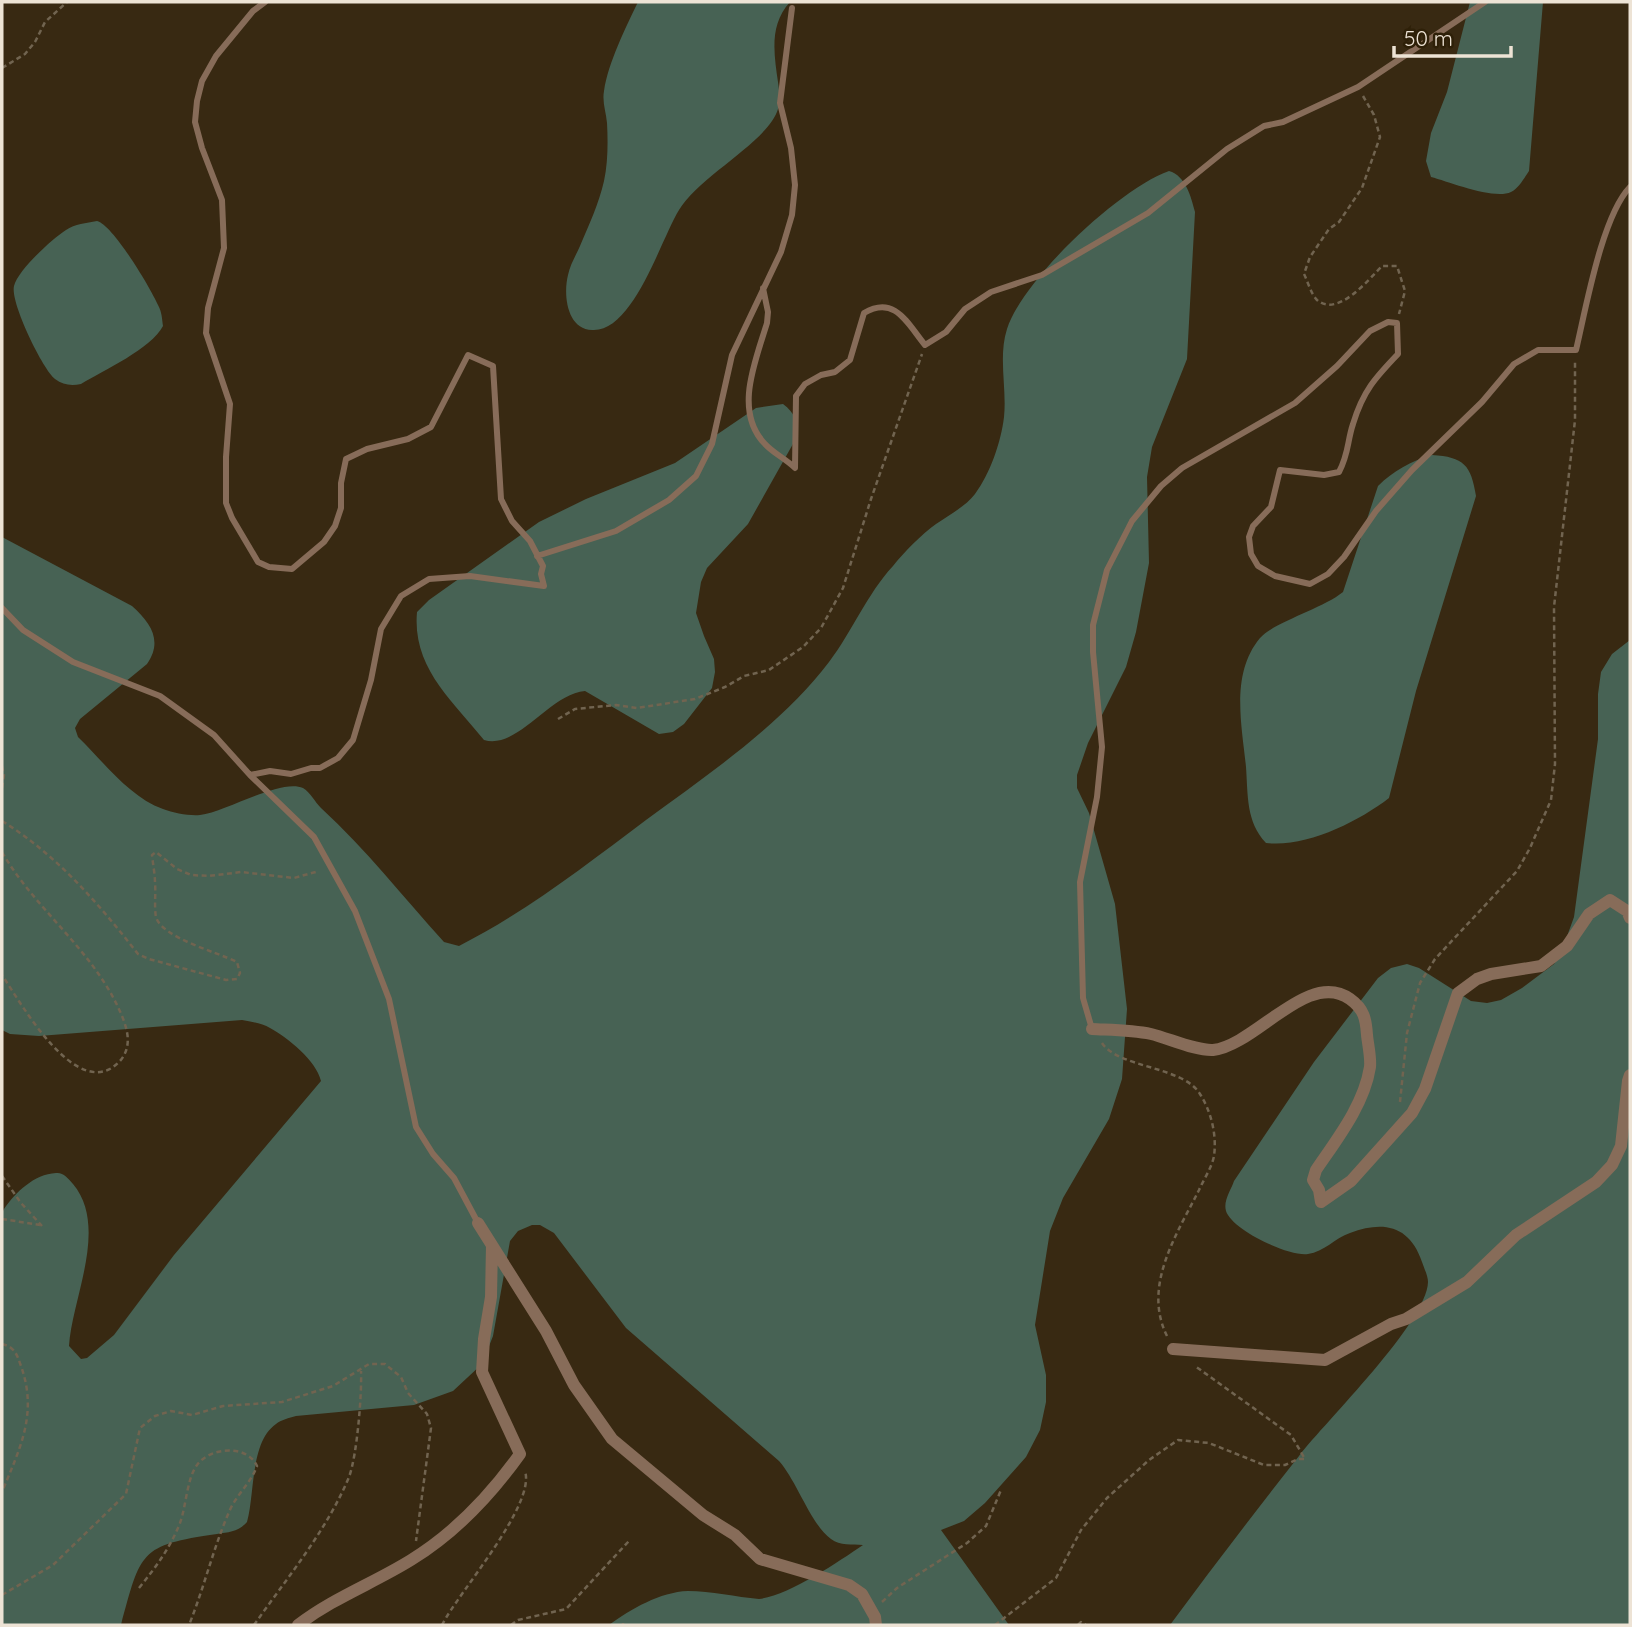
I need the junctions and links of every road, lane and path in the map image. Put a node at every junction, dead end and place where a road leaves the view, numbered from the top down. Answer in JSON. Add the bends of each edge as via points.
{"nodes":[{"id":1,"x":67,"y":2,"type":"edge"},
{"id":2,"x":265,"y":2,"type":"edge"},
{"id":3,"x":1485,"y":2,"type":"edge"},
{"id":4,"x":792,"y":8,"type":"dead end"},
{"id":5,"x":2,"y":68,"type":"edge"},
{"id":6,"x":1358,"y":87,"type":"junction"},
{"id":7,"x":1630,"y":187,"type":"edge"},
{"id":8,"x":763,"y":288,"type":"junction"},
{"id":9,"x":1397,"y":323,"type":"junction"},
{"id":10,"x":925,"y":345,"type":"junction"},
{"id":11,"x":1576,"y":350,"type":"junction"},
{"id":12,"x":537,"y":556,"type":"junction"},
{"id":13,"x":2,"y":608,"type":"edge"},
{"id":14,"x":558,"y":719,"type":"dead end"},
{"id":15,"x":2,"y":766,"type":"edge"},
{"id":16,"x":250,"y":775,"type":"junction"},
{"id":17,"x":2,"y":789,"type":"edge"},
{"id":18,"x":2,"y":821,"type":"edge"},
{"id":19,"x":2,"y":852,"type":"edge"},
{"id":20,"x":332,"y":867,"type":"junction"},
{"id":21,"x":1630,"y":918,"type":"edge"},
{"id":22,"x":2,"y":975,"type":"edge"},
{"id":23,"x":1092,"y":1029,"type":"junction"},
{"id":24,"x":1630,"y":1075,"type":"edge"},
{"id":25,"x":1401,"y":1102,"type":"dead end"},
{"id":26,"x":2,"y":1176,"type":"edge"},
{"id":27,"x":2,"y":1219,"type":"edge"},
{"id":28,"x":478,"y":1223,"type":"joint"},
{"id":29,"x":492,"y":1245,"type":"junction"},
{"id":30,"x":2,"y":1344,"type":"edge"},
{"id":31,"x":1173,"y":1349,"type":"joint"},
{"id":32,"x":1195,"y":1367,"type":"dead end"},
{"id":33,"x":360,"y":1369,"type":"junction"},
{"id":34,"x":520,"y":1454,"type":"junction"},
{"id":35,"x":1002,"y":1490,"type":"dead end"},
{"id":36,"x":2,"y":1492,"type":"edge"},
{"id":37,"x":629,"y":1541,"type":"dead end"},
{"id":38,"x":414,"y":1558,"type":"junction"},
{"id":39,"x":139,"y":1588,"type":"dead end"},
{"id":40,"x":2,"y":1595,"type":"edge"},
{"id":41,"x":874,"y":1619,"type":"edge"},
{"id":42,"x":189,"y":1625,"type":"edge"},
{"id":43,"x":254,"y":1625,"type":"edge"},
{"id":44,"x":298,"y":1625,"type":"edge"},
{"id":45,"x":442,"y":1625,"type":"edge"},
{"id":46,"x":511,"y":1625,"type":"edge"},
{"id":47,"x":995,"y":1625,"type":"edge"},
{"id":48,"x":1078,"y":1625,"type":"edge"},
{"id":49,"x":1086,"y":1625,"type":"edge"}],
"edges":[{"from":1,"to":5,"type":"path","via":[[45,22],[25,54]]},
{"from":2,"to":12,"type":"lane","via":[[216,56],[202,81],[195,122],[222,200],[224,248],[206,332],[230,404],[226,503],[232,518],[258,562],[292,569],[324,542],[335,526],[346,459],[431,427],[468,355],[493,366],[501,499]]},
{"from":3,"to":6,"type":"lane"},
{"from":4,"to":8,"type":"lane","via":[[780,103],[795,185],[792,215]]},
{"from":6,"to":9,"type":"path","via":[[1380,137],[1362,188],[1310,257],[1304,274],[1317,300],[1329,305],[1345,301],[1382,266],[1397,266],[1405,291]]},
{"from":6,"to":10,"type":"lane","via":[[1283,122],[1264,126],[1227,149],[1149,213],[1042,275],[991,292]]},
{"from":7,"to":11,"type":"lane","via":[[1609,222]]},
{"from":8,"to":10,"type":"lane","via":[[768,312],[748,390],[751,424],[765,445],[795,468],[796,396],[805,384],[835,372],[850,360],[864,313],[875,306],[889,307]]},
{"from":8,"to":12,"type":"lane","via":[[732,355],[712,444],[696,476],[669,500],[616,531]]},
{"from":9,"to":11,"type":"lane","via":[[1398,354],[1370,384],[1339,472],[1324,475],[1280,470],[1271,507],[1249,537],[1258,566],[1275,576],[1310,584],[1328,574],[1412,470],[1514,364],[1538,350]]},
{"from":9,"to":23,"type":"lane","via":[[1370,331],[1295,403],[1182,468],[1132,522],[1107,570],[1093,625],[1102,747],[1080,882],[1083,998]]},
{"from":10,"to":14,"type":"path","via":[[843,588],[821,628],[769,670],[744,676],[695,699],[637,708],[575,709]]},
{"from":11,"to":25,"type":"path","via":[[1575,420],[1554,607],[1551,800],[1517,871],[1435,959],[1420,983],[1407,1033]]},
{"from":12,"to":16,"type":"lane","via":[[543,566],[544,586],[471,576],[429,579],[401,596],[381,629],[372,680],[353,740],[338,758],[320,768],[291,774],[270,771]]},
{"from":13,"to":16,"type":"lane","via":[[23,630],[73,662],[160,696],[214,735]]},
{"from":15,"to":17,"type":"path"},
{"from":16,"to":20,"type":"lane","via":[[314,837]]},
{"from":18,"to":20,"type":"path","via":[[67,871],[138,954],[226,980],[237,979],[237,962],[161,927],[156,916],[152,855],[156,852],[191,876],[241,872],[294,878]]},
{"from":19,"to":22,"type":"path","via":[[17,878],[104,981],[128,1034],[128,1046],[120,1060],[105,1071],[93,1072],[61,1056]]},
{"from":20,"to":28,"type":"lane","via":[[355,911],[389,999],[416,1126],[454,1178]]},
{"from":21,"to":23,"type":"street","via":[[1610,901],[1589,914],[1567,946],[1541,966],[1491,974],[1458,993],[1425,1089],[1412,1113],[1351,1181],[1321,1202],[1313,1180],[1316,1170],[1363,1095],[1370,1065],[1361,1007],[1334,992],[1314,993],[1255,1032],[1209,1050],[1147,1033]]},
{"from":23,"to":31,"type":"path","via":[[1105,1049],[1179,1076],[1199,1091],[1212,1120],[1214,1158],[1159,1278],[1160,1315]]},
{"from":24,"to":31,"type":"street","via":[[1621,1146],[1612,1165],[1596,1182],[1516,1235],[1467,1282],[1325,1360]]},
{"from":26,"to":27,"type":"path","via":[[41,1226]]},
{"from":28,"to":29,"type":"street"},
{"from":29,"to":34,"type":"street","via":[[482,1372]]},
{"from":29,"to":41,"type":"street","via":[[574,1385],[612,1439],[760,1559],[849,1584],[862,1594]]},
{"from":30,"to":36,"type":"path","via":[[17,1354],[29,1406],[23,1440]]},
{"from":32,"to":47,"type":"path","via":[[1291,1435],[1305,1459],[1264,1465],[1209,1443],[1178,1440],[1107,1499],[1081,1530],[1056,1577]]},
{"from":33,"to":38,"type":"path","via":[[385,1364],[401,1377],[427,1414],[431,1428]]},
{"from":33,"to":40,"type":"path","via":[[333,1386],[282,1402],[155,1416],[140,1428],[126,1494],[53,1565]]},
{"from":33,"to":43,"type":"path","via":[[350,1474],[328,1518]]},
{"from":34,"to":38,"type":"street","via":[[495,1488],[450,1532]]},
{"from":34,"to":45,"type":"path","via":[[527,1479],[519,1505]]},
{"from":35,"to":41,"type":"path","via":[[986,1525],[967,1543],[897,1588]]},
{"from":37,"to":46,"type":"path","via":[[566,1609]]},
{"from":38,"to":44,"type":"street"},
{"from":39,"to":42,"type":"path","via":[[164,1557],[180,1522],[195,1466],[221,1450],[254,1458],[254,1477],[230,1509]]},
{"from":48,"to":49,"type":"path"}]}
